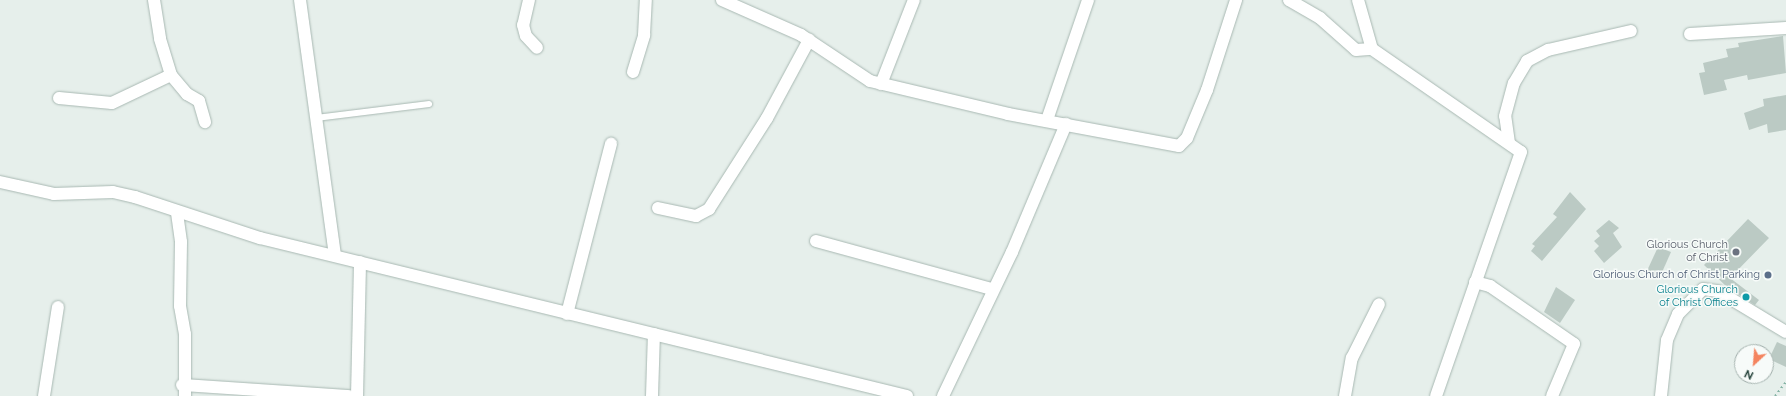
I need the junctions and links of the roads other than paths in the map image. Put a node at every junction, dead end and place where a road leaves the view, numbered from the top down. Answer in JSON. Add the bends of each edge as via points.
{"nodes":[{"id":1,"x":154,"y":0,"type":"edge"},
{"id":2,"x":300,"y":0,"type":"edge"},
{"id":3,"x":529,"y":0,"type":"edge"},
{"id":4,"x":646,"y":0,"type":"edge"},
{"id":5,"x":722,"y":0,"type":"edge"},
{"id":6,"x":914,"y":0,"type":"edge"},
{"id":7,"x":1088,"y":0,"type":"edge"},
{"id":8,"x":1236,"y":0,"type":"edge"},
{"id":9,"x":1288,"y":0,"type":"edge"},
{"id":10,"x":1358,"y":0,"type":"edge"},
{"id":11,"x":1786,"y":28,"type":"edge"},
{"id":12,"x":1631,"y":31,"type":"dead end"},
{"id":13,"x":1690,"y":34,"type":"dead end"},
{"id":14,"x":809,"y":40,"type":"junction"},
{"id":15,"x":537,"y":48,"type":"dead end"},
{"id":16,"x":1372,"y":49,"type":"junction"},
{"id":17,"x":633,"y":72,"type":"dead end"},
{"id":18,"x":171,"y":75,"type":"junction"},
{"id":19,"x":881,"y":84,"type":"junction"},
{"id":20,"x":59,"y":98,"type":"dead end"},
{"id":21,"x":429,"y":104,"type":"dead end"},
{"id":22,"x":314,"y":118,"type":"junction"},
{"id":23,"x":1047,"y":120,"type":"junction"},
{"id":24,"x":205,"y":122,"type":"dead end"},
{"id":25,"x":1066,"y":124,"type":"junction"},
{"id":26,"x":1509,"y":143,"type":"junction"},
{"id":27,"x":610,"y":144,"type":"dead end"},
{"id":28,"x":0,"y":182,"type":"edge"},
{"id":29,"x":658,"y":208,"type":"dead end"},
{"id":30,"x":177,"y":213,"type":"junction"},
{"id":31,"x":816,"y":241,"type":"dead end"},
{"id":32,"x":334,"y":255,"type":"junction"},
{"id":33,"x":360,"y":262,"type":"junction"},
{"id":34,"x":1475,"y":282,"type":"junction"},
{"id":35,"x":992,"y":289,"type":"junction"},
{"id":36,"x":1379,"y":304,"type":"dead end"},
{"id":37,"x":58,"y":307,"type":"dead end"},
{"id":38,"x":567,"y":314,"type":"junction"},
{"id":39,"x":1786,"y":332,"type":"edge"},
{"id":40,"x":654,"y":334,"type":"junction"},
{"id":41,"x":184,"y":390,"type":"edge"},
{"id":42,"x":44,"y":396,"type":"edge"},
{"id":43,"x":349,"y":396,"type":"edge"},
{"id":44,"x":357,"y":396,"type":"edge"},
{"id":45,"x":652,"y":396,"type":"edge"},
{"id":46,"x":907,"y":396,"type":"edge"},
{"id":47,"x":943,"y":396,"type":"edge"},
{"id":48,"x":1345,"y":396,"type":"edge"},
{"id":49,"x":1436,"y":396,"type":"edge"},
{"id":50,"x":1552,"y":396,"type":"edge"},
{"id":51,"x":1661,"y":396,"type":"edge"}],
"edges":[{"from":1,"to":18,"type":"street","via":[[160,39]]},
{"from":2,"to":22,"type":"street"},
{"from":3,"to":15,"type":"street","via":[[523,25],[526,36]]},
{"from":4,"to":17,"type":"street","via":[[644,35]]},
{"from":5,"to":14,"type":"street","via":[[763,15]]},
{"from":6,"to":19,"type":"street"},
{"from":7,"to":23,"type":"street"},
{"from":8,"to":25,"type":"street","via":[[1207,90],[1183,144]]},
{"from":9,"to":16,"type":"street","via":[[1320,18],[1356,50]]},
{"from":10,"to":16,"type":"street"},
{"from":11,"to":13,"type":"street"},
{"from":12,"to":26,"type":"street","via":[[1548,50],[1527,62],[1514,83],[1504,116]]},
{"from":14,"to":19,"type":"street","via":[[851,70]]},
{"from":14,"to":29,"type":"street","via":[[767,118],[709,209],[696,216]]},
{"from":16,"to":26,"type":"street"},
{"from":18,"to":20,"type":"street","via":[[112,103]]},
{"from":18,"to":24,"type":"street","via":[[187,94],[199,100]]},
{"from":19,"to":23,"type":"street"},
{"from":21,"to":22,"type":"lane"},
{"from":22,"to":32,"type":"street"},
{"from":23,"to":25,"type":"street"},
{"from":25,"to":35,"type":"street"},
{"from":26,"to":34,"type":"street","via":[[1521,152],[1520,162]]},
{"from":27,"to":38,"type":"street"},
{"from":28,"to":30,"type":"street","via":[[54,194],[113,192]]},
{"from":30,"to":32,"type":"street"},
{"from":30,"to":41,"type":"street","via":[[181,242],[180,306],[185,334]]},
{"from":31,"to":35,"type":"street"},
{"from":32,"to":33,"type":"street"},
{"from":33,"to":38,"type":"street"},
{"from":33,"to":44,"type":"street"},
{"from":34,"to":49,"type":"street"},
{"from":34,"to":50,"type":"street","via":[[1490,286],[1574,344]]},
{"from":35,"to":47,"type":"street"},
{"from":36,"to":48,"type":"street","via":[[1352,358]]},
{"from":37,"to":42,"type":"street"},
{"from":38,"to":40,"type":"street"},
{"from":39,"to":51,"type":"street","via":[[1718,291],[1703,288],[1678,314],[1667,340]]},
{"from":40,"to":45,"type":"street"},
{"from":40,"to":46,"type":"street"},
{"from":41,"to":43,"type":"street"}]}
